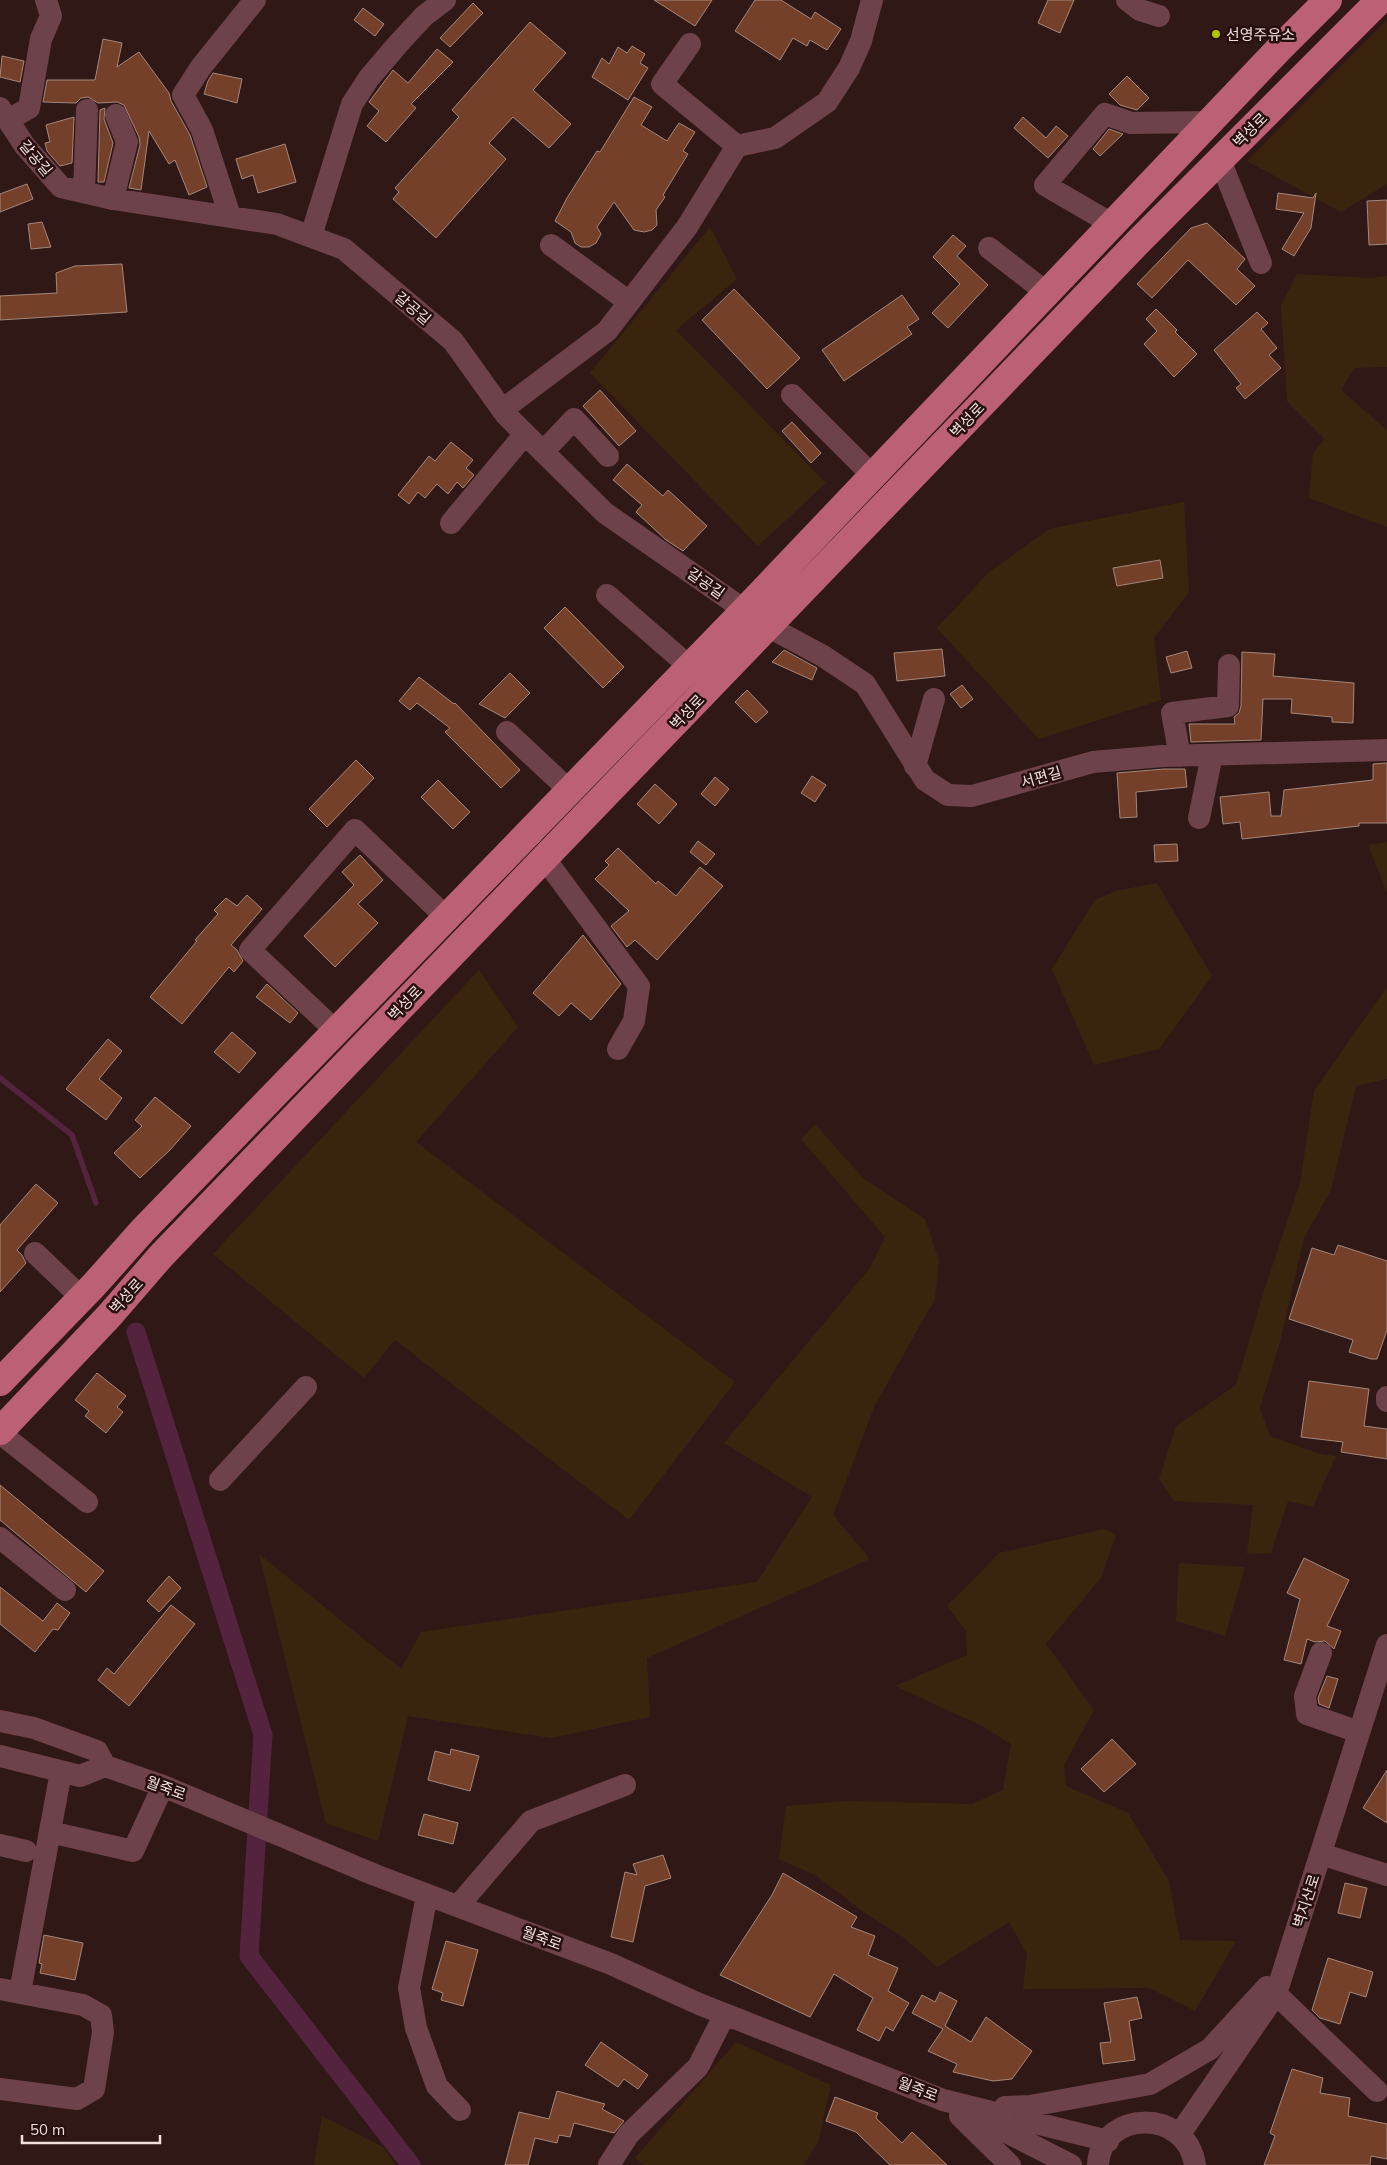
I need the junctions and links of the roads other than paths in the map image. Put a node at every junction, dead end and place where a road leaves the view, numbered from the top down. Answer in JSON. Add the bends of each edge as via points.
{"nodes":[{"id":1,"x":46,"y":0,"type":"edge"},
{"id":2,"x":255,"y":0,"type":"edge"},
{"id":3,"x":445,"y":0,"type":"edge"},
{"id":4,"x":872,"y":0,"type":"edge"},
{"id":5,"x":1127,"y":0,"type":"edge"},
{"id":6,"x":1328,"y":0,"type":"edge"},
{"id":7,"x":1380,"y":0,"type":"edge"},
{"id":8,"x":1159,"y":16,"type":"dead end"},
{"id":9,"x":690,"y":44,"type":"dead end"},
{"id":10,"x":87,"y":110,"type":"dead end"},
{"id":11,"x":4,"y":114,"type":"edge"},
{"id":12,"x":116,"y":115,"type":"dead end"},
{"id":13,"x":1209,"y":122,"type":"junction"},
{"id":14,"x":737,"y":146,"type":"junction"},
{"id":15,"x":1220,"y":160,"type":"junction"},
{"id":16,"x":84,"y":192,"type":"junction"},
{"id":17,"x":114,"y":199,"type":"junction"},
{"id":18,"x":230,"y":216,"type":"junction"},
{"id":19,"x":1112,"y":224,"type":"junction"},
{"id":20,"x":311,"y":236,"type":"junction"},
{"id":21,"x":551,"y":245,"type":"dead end"},
{"id":22,"x":989,"y":248,"type":"dead end"},
{"id":23,"x":1261,"y":263,"type":"dead end"},
{"id":24,"x":1047,"y":293,"type":"junction"},
{"id":25,"x":629,"y":302,"type":"junction"},
{"id":26,"x":792,"y":395,"type":"dead end"},
{"id":27,"x":502,"y":410,"type":"junction"},
{"id":28,"x":525,"y":434,"type":"junction"},
{"id":29,"x":543,"y":452,"type":"junction"},
{"id":30,"x":608,"y":456,"type":"dead end"},
{"id":31,"x":873,"y":476,"type":"junction"},
{"id":32,"x":451,"y":523,"type":"dead end"},
{"id":33,"x":607,"y":595,"type":"dead end"},
{"id":34,"x":744,"y":611,"type":"junction"},
{"id":35,"x":768,"y":627,"type":"junction"},
{"id":36,"x":1229,"y":665,"type":"dead end"},
{"id":37,"x":690,"y":666,"type":"junction"},
{"id":38,"x":934,"y":699,"type":"dead end"},
{"id":39,"x":507,"y":732,"type":"dead end"},
{"id":40,"x":1387,"y":750,"type":"edge"},
{"id":41,"x":1212,"y":755,"type":"junction"},
{"id":42,"x":1180,"y":756,"type":"junction"},
{"id":43,"x":915,"y":766,"type":"junction"},
{"id":44,"x":570,"y":790,"type":"junction"},
{"id":45,"x":1199,"y":818,"type":"dead end"},
{"id":46,"x":545,"y":859,"type":"junction"},
{"id":47,"x":447,"y":918,"type":"junction"},
{"id":48,"x":336,"y":1032,"type":"junction"},
{"id":49,"x":618,"y":1049,"type":"dead end"},
{"id":50,"x":35,"y":1253,"type":"dead end"},
{"id":51,"x":81,"y":1297,"type":"junction"},
{"id":52,"x":0,"y":1382,"type":"edge"},
{"id":53,"x":306,"y":1387,"type":"dead end"},
{"id":54,"x":1387,"y":1397,"type":"edge"},
{"id":55,"x":1387,"y":1401,"type":"edge"},
{"id":56,"x":0,"y":1432,"type":"edge"},
{"id":57,"x":220,"y":1480,"type":"dead end"},
{"id":58,"x":87,"y":1502,"type":"dead end"},
{"id":59,"x":0,"y":1538,"type":"edge"},
{"id":60,"x":65,"y":1590,"type":"dead end"},
{"id":61,"x":1387,"y":1645,"type":"edge"},
{"id":62,"x":1321,"y":1654,"type":"dead end"},
{"id":63,"x":0,"y":1721,"type":"edge"},
{"id":64,"x":1359,"y":1732,"type":"junction"},
{"id":65,"x":0,"y":1756,"type":"edge"},
{"id":66,"x":105,"y":1766,"type":"junction"},
{"id":67,"x":61,"y":1772,"type":"junction"},
{"id":68,"x":626,"y":1785,"type":"dead end"},
{"id":69,"x":163,"y":1786,"type":"junction"},
{"id":70,"x":50,"y":1832,"type":"junction"},
{"id":71,"x":0,"y":1845,"type":"edge"},
{"id":72,"x":26,"y":1851,"type":"dead end"},
{"id":73,"x":1320,"y":1854,"type":"junction"},
{"id":74,"x":1387,"y":1875,"type":"edge"},
{"id":75,"x":427,"y":1895,"type":"junction"},
{"id":76,"x":458,"y":1906,"type":"junction"},
{"id":77,"x":1284,"y":1969,"type":"junction"},
{"id":78,"x":10,"y":1990,"type":"edge"},
{"id":79,"x":1276,"y":1994,"type":"junction"},
{"id":80,"x":725,"y":2014,"type":"junction"},
{"id":81,"x":0,"y":2089,"type":"edge"},
{"id":82,"x":1377,"y":2091,"type":"dead end"},
{"id":83,"x":943,"y":2100,"type":"junction"},
{"id":84,"x":979,"y":2108,"type":"junction"},
{"id":85,"x":460,"y":2110,"type":"dead end"},
{"id":86,"x":1179,"y":2135,"type":"junction"},
{"id":87,"x":1108,"y":2141,"type":"junction"},
{"id":88,"x":609,"y":2165,"type":"edge"},
{"id":89,"x":1010,"y":2165,"type":"edge"},
{"id":90,"x":1071,"y":2165,"type":"edge"},
{"id":91,"x":1098,"y":2165,"type":"edge"},
{"id":92,"x":1195,"y":2165,"type":"edge"}],
"edges":[{"from":1,"to":11,"type":"street","via":[[51,16],[41,39],[30,108]]},
{"from":2,"to":18,"type":"street","via":[[201,67],[183,95],[202,130]]},
{"from":3,"to":20,"type":"street","via":[[424,16],[398,44],[368,78],[352,104]]},
{"from":4,"to":14,"type":"street","via":[[861,41],[849,68],[827,102],[775,138]]},
{"from":5,"to":8,"type":"street","via":[[1140,10]]},
{"from":6,"to":13,"type":"main road","name":"벽성로"},
{"from":7,"to":15,"type":"main road","name":"벽성로"},
{"from":9,"to":14,"type":"street","via":[[662,84]]},
{"from":10,"to":16,"type":"street"},
{"from":11,"to":16,"type":"street","name":"갈공길","via":[[25,146],[61,187]]},
{"from":12,"to":17,"type":"street","via":[[126,142]]},
{"from":13,"to":19,"type":"main road","name":"벽성로"},
{"from":13,"to":19,"type":"street","via":[[1131,123],[1105,114],[1045,185]]},
{"from":14,"to":25,"type":"street","via":[[687,227]]},
{"from":15,"to":23,"type":"street"},
{"from":15,"to":35,"type":"main road","name":"벽성로"},
{"from":16,"to":17,"type":"street","name":"갈공길"},
{"from":17,"to":18,"type":"street","name":"갈공길"},
{"from":18,"to":20,"type":"street","name":"갈공길","via":[[277,224]]},
{"from":19,"to":24,"type":"main road","name":"벽성로"},
{"from":20,"to":27,"type":"street","name":"갈공길","via":[[344,249],[453,342]]},
{"from":21,"to":25,"type":"street"},
{"from":22,"to":24,"type":"street"},
{"from":24,"to":31,"type":"main road","name":"벽성로"},
{"from":25,"to":27,"type":"street","via":[[607,331]]},
{"from":26,"to":31,"type":"street"},
{"from":27,"to":28,"type":"street","name":"갈공길"},
{"from":28,"to":29,"type":"street","name":"갈공길"},
{"from":28,"to":32,"type":"street"},
{"from":29,"to":30,"type":"street","via":[[574,419]]},
{"from":29,"to":34,"type":"street","name":"갈공길","via":[[605,513]]},
{"from":31,"to":34,"type":"main road","name":"벽성로"},
{"from":33,"to":37,"type":"street"},
{"from":34,"to":35,"type":"street","name":"갈공길"},
{"from":34,"to":37,"type":"main road","name":"벽성로"},
{"from":35,"to":43,"type":"street","name":"서편길","via":[[823,656],[865,684]]},
{"from":35,"to":46,"type":"main road","name":"벽성로"},
{"from":36,"to":42,"type":"street","via":[[1228,706],[1172,713]]},
{"from":37,"to":44,"type":"main road","name":"벽성로"},
{"from":38,"to":43,"type":"street"},
{"from":39,"to":44,"type":"street"},
{"from":40,"to":41,"type":"street","name":"서편길"},
{"from":41,"to":42,"type":"street","name":"서편길"},
{"from":41,"to":45,"type":"street"},
{"from":42,"to":43,"type":"street","name":"서편길","via":[[1093,762],[972,796],[948,795],[925,780]]},
{"from":44,"to":47,"type":"main road","name":"벽성로"},
{"from":46,"to":49,"type":"street","via":[[639,986],[634,1020]]},
{"from":46,"to":56,"type":"main road","name":"벽성로","via":[[161,1256]]},
{"from":47,"to":48,"type":"main road","name":"벽성로"},
{"from":47,"to":48,"type":"street","via":[[355,830],[250,950]]},
{"from":48,"to":51,"type":"main road","name":"벽성로"},
{"from":50,"to":51,"type":"street"},
{"from":51,"to":52,"type":"main road","name":"벽성로"},
{"from":53,"to":57,"type":"street"},
{"from":54,"to":55,"type":"street"},
{"from":56,"to":58,"type":"street"},
{"from":59,"to":60,"type":"street"},
{"from":61,"to":64,"type":"street","name":"벽지산로"},
{"from":62,"to":64,"type":"street","via":[[1305,1696],[1307,1714]]},
{"from":63,"to":66,"type":"street","name":"월죽로","via":[[34,1728],[97,1751]]},
{"from":64,"to":73,"type":"street","name":"벽지산로"},
{"from":65,"to":67,"type":"street"},
{"from":66,"to":67,"type":"street","via":[[80,1776]]},
{"from":66,"to":69,"type":"street","name":"월죽로"},
{"from":67,"to":70,"type":"street"},
{"from":68,"to":76,"type":"street","via":[[531,1821]]},
{"from":69,"to":70,"type":"street","via":[[133,1851]]},
{"from":69,"to":75,"type":"street","name":"월죽로"},
{"from":70,"to":78,"type":"street"},
{"from":71,"to":72,"type":"street"},
{"from":73,"to":74,"type":"street"},
{"from":73,"to":77,"type":"street","name":"벽지산로"},
{"from":75,"to":76,"type":"street","name":"월죽로"},
{"from":75,"to":85,"type":"street","via":[[409,1988],[416,2028],[437,2086]]},
{"from":76,"to":80,"type":"street","name":"월죽로","via":[[611,1964]]},
{"from":77,"to":79,"type":"street","name":"벽지산로"},
{"from":77,"to":84,"type":"street","via":[[1210,2049],[1150,2084],[1030,2106]]},
{"from":78,"to":81,"type":"street","via":[[83,2005],[101,2015],[103,2032],[94,2089],[77,2099]]},
{"from":79,"to":82,"type":"street"},
{"from":79,"to":86,"type":"street","name":"벽지산로"},
{"from":80,"to":83,"type":"street","name":"월죽로"},
{"from":80,"to":88,"type":"street","via":[[698,2067],[628,2135]]},
{"from":83,"to":84,"type":"street","name":"월죽로"},
{"from":83,"to":89,"type":"street"},
{"from":83,"to":90,"type":"street"},
{"from":84,"to":87,"type":"street"},
{"from":86,"to":87,"type":"street","via":[[1161,2124],[1145,2122],[1129,2125],[1114,2133]]},
{"from":86,"to":92,"type":"street","via":[[1187,2142]]},
{"from":87,"to":91,"type":"street"}]}
